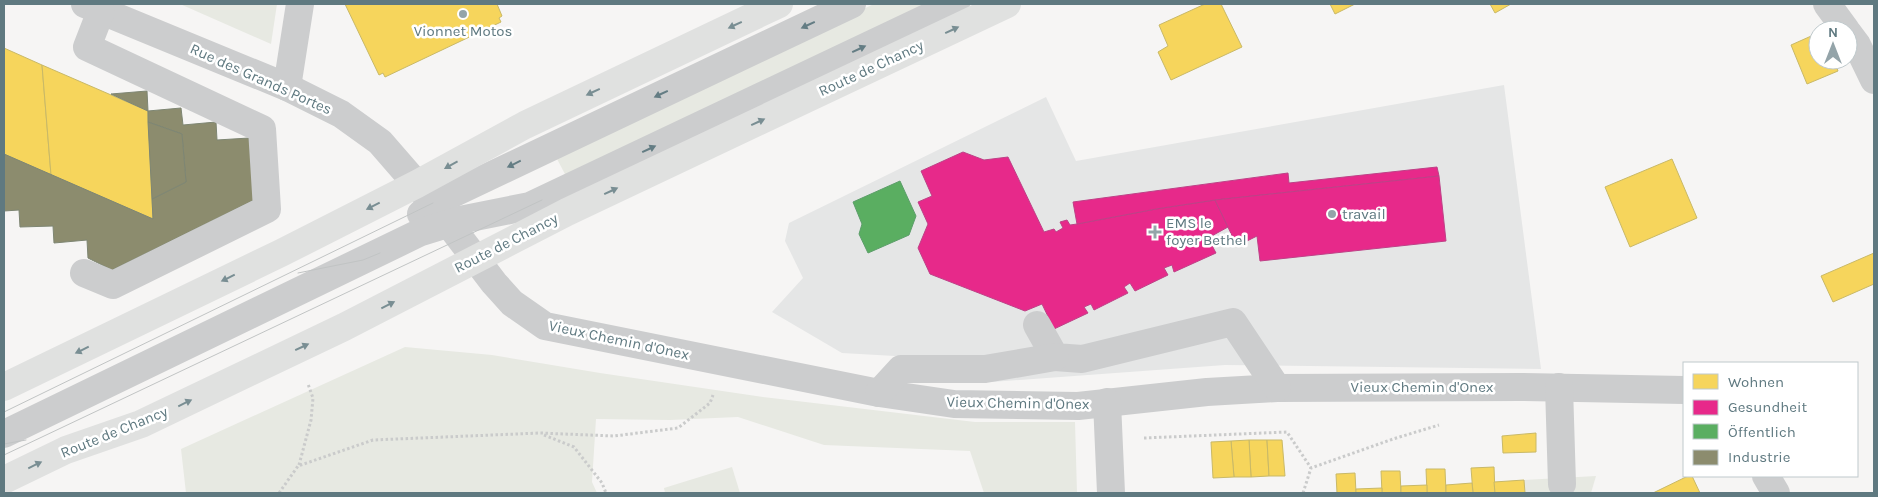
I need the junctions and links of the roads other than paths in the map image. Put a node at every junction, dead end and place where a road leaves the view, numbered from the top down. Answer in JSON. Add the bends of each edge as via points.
{"nodes":[{"id":1,"x":300,"y":4,"type":"edge"},
{"id":2,"x":779,"y":4,"type":"edge"},
{"id":3,"x":852,"y":4,"type":"edge"},
{"id":4,"x":956,"y":4,"type":"edge"},
{"id":5,"x":1007,"y":4,"type":"edge"},
{"id":6,"x":1827,"y":4,"type":"edge"},
{"id":7,"x":93,"y":7,"type":"edge"},
{"id":8,"x":1839,"y":20,"type":"edge"},
{"id":9,"x":1858,"y":47,"type":"edge"},
{"id":10,"x":1874,"y":80,"type":"edge"},
{"id":11,"x":287,"y":87,"type":"junction"},
{"id":12,"x":433,"y":203,"type":"junction"},
{"id":13,"x":476,"y":259,"type":"junction"},
{"id":14,"x":84,"y":274,"type":"dead end"},
{"id":15,"x":1037,"y":325,"type":"dead end"},
{"id":16,"x":1055,"y":357,"type":"junction"},
{"id":17,"x":4,"y":387,"type":"edge"},
{"id":18,"x":1559,"y":387,"type":"junction"},
{"id":19,"x":1277,"y":388,"type":"junction"},
{"id":20,"x":1683,"y":390,"type":"edge"},
{"id":21,"x":879,"y":393,"type":"junction"},
{"id":22,"x":1107,"y":402,"type":"junction"},
{"id":23,"x":4,"y":434,"type":"edge"},
{"id":24,"x":1767,"y":477,"type":"edge"},
{"id":25,"x":4,"y":480,"type":"edge"},
{"id":26,"x":1562,"y":484,"type":"dead end"},
{"id":27,"x":1111,"y":493,"type":"edge"},
{"id":28,"x":1776,"y":493,"type":"edge"}],
"edges":[{"from":1,"to":11,"type":"street"},
{"from":2,"to":12,"type":"main road","one_way":true,"via":[[525,124]]},
{"from":3,"to":12,"type":"street","one_way":true},
{"from":12,"to":4,"type":"street","one_way":true,"via":[[522,208]]},
{"from":13,"to":5,"type":"main road","name":"Route de Chancy","one_way":true,"via":[[567,212]]},
{"from":6,"to":8,"type":"street"},
{"from":7,"to":11,"type":"street","name":"Rue des Grands Portes"},
{"from":7,"to":14,"type":"street","via":[[87,47],[262,129],[267,209],[113,284]]},
{"from":9,"to":10,"type":"street"},
{"from":11,"to":12,"type":"street","name":"Rue des Grands Portes","via":[[342,114],[380,142]]},
{"from":12,"to":13,"type":"street","name":"Rue des Grands Portes"},
{"from":12,"to":17,"type":"main road","one_way":true,"via":[[272,257]]},
{"from":12,"to":23,"type":"street","via":[[420,232]]},
{"from":13,"to":21,"type":"street","name":"Vieux Chemin d'Onex","via":[[512,303],[545,326]]},
{"from":25,"to":13,"type":"main road","name":"Route de Chancy","one_way":true,"via":[[66,450],[141,424],[344,327]]},
{"from":15,"to":16,"type":"street"},
{"from":16,"to":19,"type":"street","via":[[1082,359],[1233,322]]},
{"from":16,"to":21,"type":"street","via":[[985,369],[901,369]]},
{"from":18,"to":19,"type":"street","name":"Vieux Chemin d'Onex"},
{"from":18,"to":20,"type":"street","name":"Vieux Chemin d'Onex"},
{"from":18,"to":26,"type":"street"},
{"from":19,"to":22,"type":"street","name":"Vieux Chemin d'Onex"},
{"from":21,"to":22,"type":"street","name":"Vieux Chemin d'Onex","via":[[954,404],[1078,406]]},
{"from":22,"to":27,"type":"street"},
{"from":24,"to":28,"type":"street"}]}
